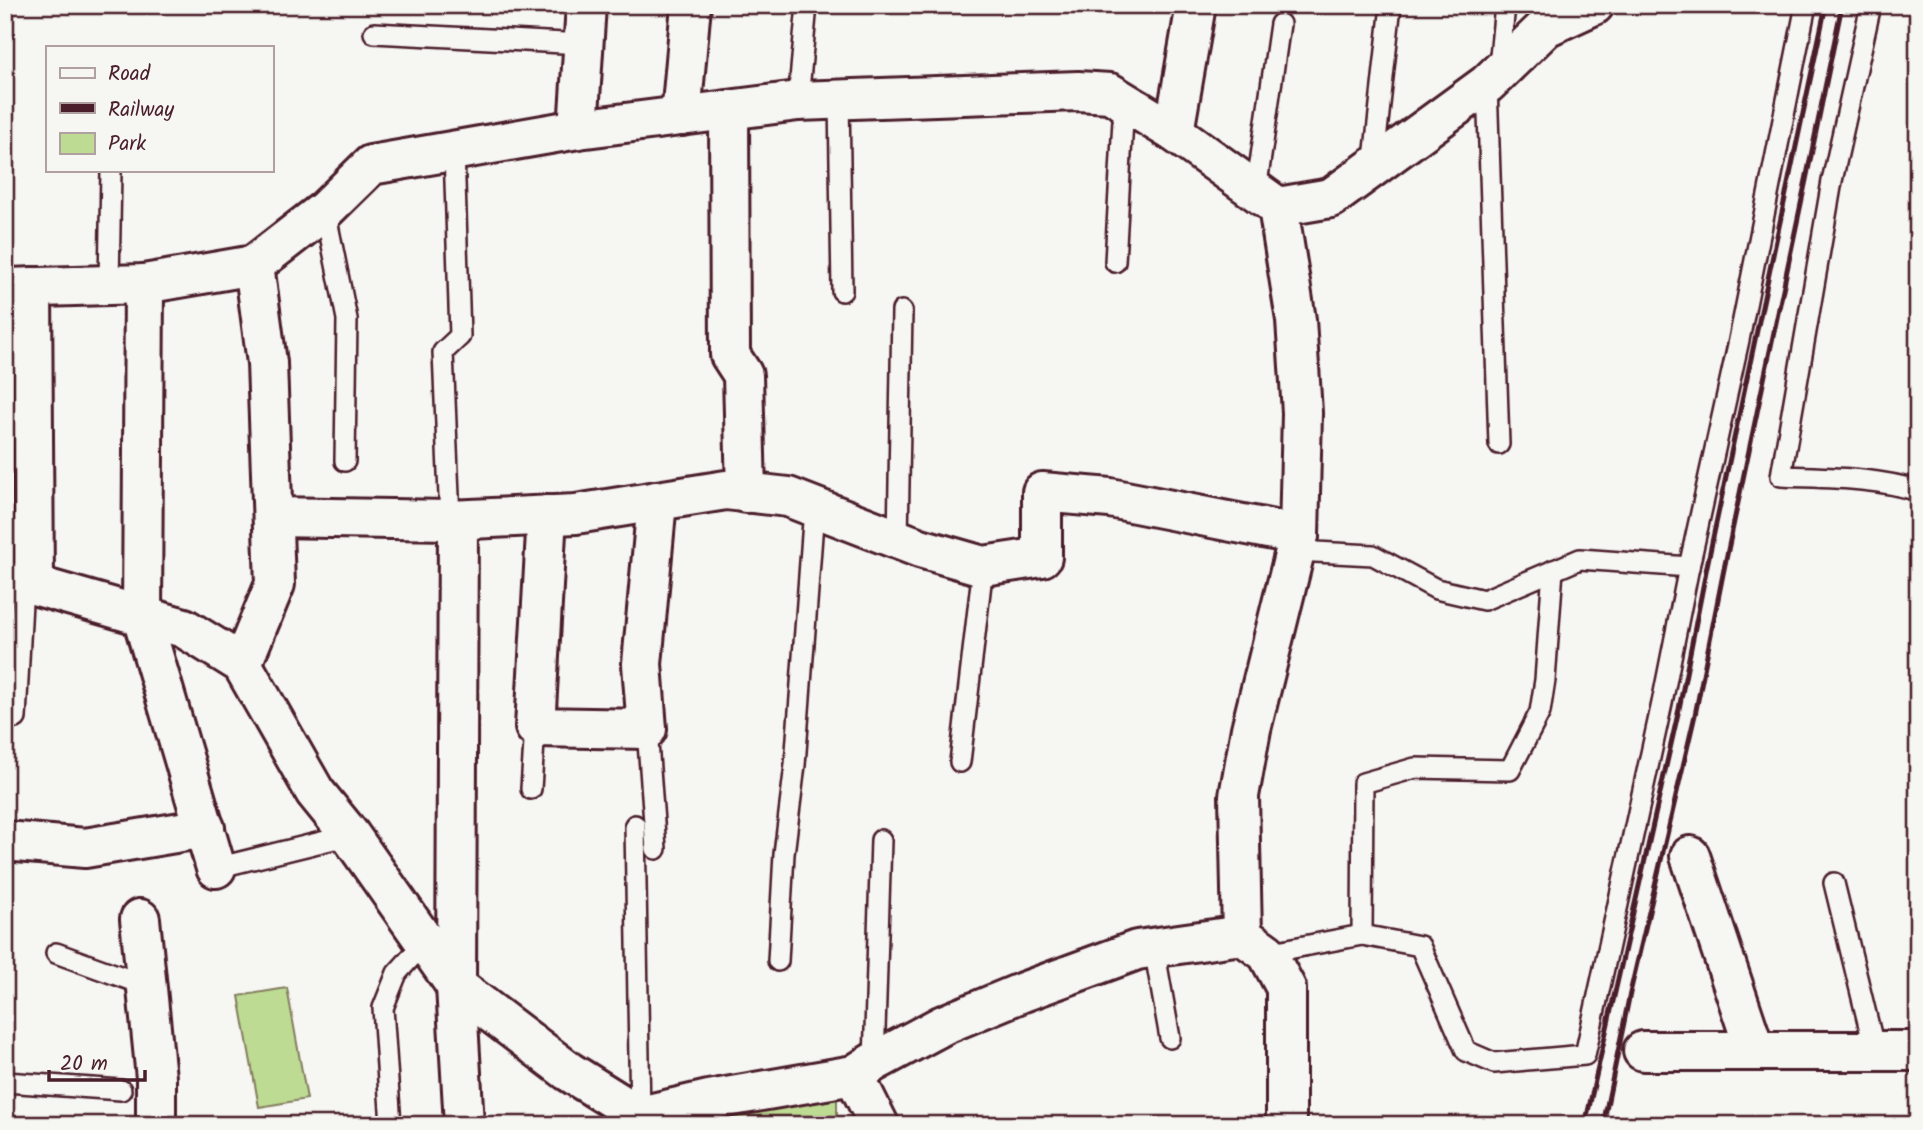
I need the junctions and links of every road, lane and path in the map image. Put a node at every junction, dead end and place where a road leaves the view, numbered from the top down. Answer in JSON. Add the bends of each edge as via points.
{"nodes":[{"id":1,"x":586,"y":5,"type":"edge"},
{"id":2,"x":691,"y":5,"type":"edge"},
{"id":3,"x":807,"y":5,"type":"edge"},
{"id":4,"x":1196,"y":5,"type":"edge"},
{"id":5,"x":1391,"y":5,"type":"edge"},
{"id":6,"x":1505,"y":5,"type":"edge"},
{"id":7,"x":1594,"y":5,"type":"edge"},
{"id":8,"x":1806,"y":5,"type":"edge"},
{"id":9,"x":1871,"y":5,"type":"edge"},
{"id":10,"x":1280,"y":24,"type":"dead end"},
{"id":11,"x":374,"y":33,"type":"dead end"},
{"id":12,"x":583,"y":44,"type":"junction"},
{"id":13,"x":1493,"y":79,"type":"junction"},
{"id":14,"x":839,"y":99,"type":"junction"},
{"id":15,"x":798,"y":101,"type":"junction"},
{"id":16,"x":1124,"y":102,"type":"junction"},
{"id":17,"x":729,"y":110,"type":"junction"},
{"id":18,"x":681,"y":116,"type":"junction"},
{"id":19,"x":578,"y":129,"type":"junction"},
{"id":20,"x":1174,"y":132,"type":"junction"},
{"id":21,"x":454,"y":151,"type":"junction"},
{"id":22,"x":1373,"y":168,"type":"junction"},
{"id":23,"x":111,"y":172,"type":"edge"},
{"id":24,"x":1267,"y":199,"type":"junction"},
{"id":25,"x":326,"y":210,"type":"junction"},
{"id":26,"x":1115,"y":262,"type":"dead end"},
{"id":27,"x":254,"y":265,"type":"junction"},
{"id":28,"x":126,"y":284,"type":"junction"},
{"id":29,"x":19,"y":287,"type":"edge"},
{"id":30,"x":842,"y":291,"type":"dead end"},
{"id":31,"x":902,"y":310,"type":"dead end"},
{"id":32,"x":1499,"y":444,"type":"dead end"},
{"id":33,"x":345,"y":461,"type":"dead end"},
{"id":34,"x":1918,"y":491,"type":"edge"},
{"id":35,"x":746,"y":493,"type":"junction"},
{"id":36,"x":657,"y":501,"type":"junction"},
{"id":37,"x":814,"y":508,"type":"junction"},
{"id":38,"x":547,"y":515,"type":"junction"},
{"id":39,"x":273,"y":517,"type":"junction"},
{"id":40,"x":454,"y":520,"type":"junction"},
{"id":41,"x":898,"y":540,"type":"junction"},
{"id":42,"x":1298,"y":543,"type":"junction"},
{"id":43,"x":983,"y":566,"type":"junction"},
{"id":44,"x":1689,"y":567,"type":"junction"},
{"id":45,"x":1553,"y":570,"type":"junction"},
{"id":46,"x":21,"y":583,"type":"edge"},
{"id":47,"x":142,"y":617,"type":"junction"},
{"id":48,"x":242,"y":664,"type":"junction"},
{"id":49,"x":16,"y":718,"type":"dead end"},
{"id":50,"x":535,"y":727,"type":"junction"},
{"id":51,"x":647,"y":729,"type":"junction"},
{"id":52,"x":960,"y":762,"type":"dead end"},
{"id":53,"x":531,"y":789,"type":"dead end"},
{"id":54,"x":635,"y":825,"type":"dead end"},
{"id":55,"x":205,"y":828,"type":"junction"},
{"id":56,"x":350,"y":835,"type":"junction"},
{"id":57,"x":881,"y":840,"type":"dead end"},
{"id":58,"x":5,"y":841,"type":"edge"},
{"id":59,"x":656,"y":849,"type":"dead end"},
{"id":60,"x":1690,"y":856,"type":"dead end"},
{"id":61,"x":216,"y":868,"type":"joint"},
{"id":62,"x":1834,"y":883,"type":"dead end"},
{"id":63,"x":140,"y":919,"type":"dead end"},
{"id":64,"x":1362,"y":936,"type":"junction"},
{"id":65,"x":425,"y":942,"type":"junction"},
{"id":66,"x":1255,"y":944,"type":"junction"},
{"id":67,"x":1154,"y":948,"type":"junction"},
{"id":68,"x":56,"y":953,"type":"dead end"},
{"id":69,"x":778,"y":961,"type":"dead end"},
{"id":70,"x":146,"y":986,"type":"junction"},
{"id":71,"x":456,"y":986,"type":"junction"},
{"id":72,"x":1170,"y":1038,"type":"dead end"},
{"id":73,"x":1643,"y":1051,"type":"dead end"},
{"id":74,"x":1755,"y":1051,"type":"junction"},
{"id":75,"x":1875,"y":1051,"type":"junction"},
{"id":76,"x":1918,"y":1051,"type":"edge"},
{"id":77,"x":864,"y":1069,"type":"junction"},
{"id":78,"x":5,"y":1082,"type":"edge"},
{"id":79,"x":121,"y":1090,"type":"dead end"},
{"id":80,"x":638,"y":1121,"type":"edge"},
{"id":81,"x":156,"y":1125,"type":"edge"},
{"id":82,"x":391,"y":1125,"type":"edge"},
{"id":83,"x":464,"y":1125,"type":"edge"},
{"id":84,"x":879,"y":1125,"type":"edge"},
{"id":85,"x":1286,"y":1125,"type":"edge"}],
"edges":[{"from":1,"to":12,"type":"street"},
{"from":2,"to":18,"type":"street"},
{"from":3,"to":15,"type":"lane"},
{"from":4,"to":20,"type":"street"},
{"from":5,"to":22,"type":"lane"},
{"from":6,"to":13,"type":"lane"},
{"from":7,"to":13,"type":"street","via":[[1546,27]]},
{"from":8,"to":44,"type":"lane","via":[[1740,340]]},
{"from":9,"to":34,"type":"lane","via":[[1832,181],[1781,476],[1843,478]]},
{"from":10,"to":24,"type":"lane"},
{"from":11,"to":12,"type":"lane"},
{"from":12,"to":19,"type":"street"},
{"from":13,"to":22,"type":"street"},
{"from":13,"to":32,"type":"lane"},
{"from":14,"to":15,"type":"street"},
{"from":14,"to":16,"type":"street","via":[[1078,91],[1110,93]]},
{"from":14,"to":30,"type":"lane"},
{"from":15,"to":17,"type":"street"},
{"from":16,"to":20,"type":"street"},
{"from":16,"to":26,"type":"lane"},
{"from":17,"to":18,"type":"street"},
{"from":17,"to":35,"type":"street","via":[[730,355],[743,375]]},
{"from":18,"to":19,"type":"street"},
{"from":19,"to":21,"type":"street"},
{"from":20,"to":24,"type":"street"},
{"from":21,"to":25,"type":"street","via":[[371,165]]},
{"from":21,"to":40,"type":"lane","via":[[460,336],[443,352]]},
{"from":22,"to":24,"type":"street","via":[[1331,198]]},
{"from":23,"to":28,"type":"lane"},
{"from":24,"to":42,"type":"street","via":[[1296,320],[1302,412]]},
{"from":25,"to":27,"type":"street"},
{"from":25,"to":33,"type":"lane","via":[[347,319]]},
{"from":27,"to":28,"type":"street"},
{"from":27,"to":39,"type":"street","via":[[267,363]]},
{"from":28,"to":29,"type":"street"},
{"from":28,"to":47,"type":"street"},
{"from":29,"to":46,"type":"street"},
{"from":31,"to":41,"type":"lane"},
{"from":35,"to":36,"type":"street","via":[[726,490]]},
{"from":35,"to":37,"type":"street","via":[[788,497]]},
{"from":36,"to":38,"type":"street"},
{"from":36,"to":51,"type":"street","via":[[642,664]]},
{"from":37,"to":41,"type":"street"},
{"from":37,"to":69,"type":"lane"},
{"from":38,"to":40,"type":"street"},
{"from":38,"to":50,"type":"street"},
{"from":39,"to":40,"type":"street"},
{"from":39,"to":48,"type":"street","via":[[275,584]]},
{"from":40,"to":71,"type":"street"},
{"from":41,"to":43,"type":"street"},
{"from":42,"to":43,"type":"street","via":[[1110,498],[1042,492],[1042,557]]},
{"from":42,"to":45,"type":"lane","via":[[1373,555],[1436,589],[1484,600]]},
{"from":42,"to":66,"type":"street","via":[[1251,729],[1240,796]]},
{"from":43,"to":52,"type":"lane"},
{"from":44,"to":45,"type":"lane","via":[[1580,559]]},
{"from":44,"to":64,"type":"lane","via":[[1585,1055],[1494,1063],[1466,1051],[1420,946]]},
{"from":45,"to":64,"type":"lane","via":[[1540,712],[1510,771],[1415,768],[1363,783]]},
{"from":46,"to":47,"type":"street"},
{"from":46,"to":49,"type":"lane"},
{"from":47,"to":48,"type":"street","via":[[184,628]]},
{"from":47,"to":55,"type":"street"},
{"from":48,"to":56,"type":"street","via":[[315,792]]},
{"from":50,"to":51,"type":"street"},
{"from":50,"to":53,"type":"lane"},
{"from":51,"to":59,"type":"lane"},
{"from":54,"to":80,"type":"lane"},
{"from":55,"to":58,"type":"street","via":[[85,848]]},
{"from":55,"to":61,"type":"street"},
{"from":56,"to":61,"type":"lane"},
{"from":56,"to":65,"type":"street"},
{"from":57,"to":77,"type":"lane"},
{"from":60,"to":74,"type":"street"},
{"from":62,"to":75,"type":"lane"},
{"from":63,"to":70,"type":"street"},
{"from":64,"to":66,"type":"lane"},
{"from":65,"to":71,"type":"street"},
{"from":65,"to":82,"type":"lane","via":[[397,973],[383,1008]]},
{"from":66,"to":67,"type":"street"},
{"from":66,"to":85,"type":"street","via":[[1286,988]]},
{"from":67,"to":72,"type":"lane"},
{"from":67,"to":77,"type":"street","via":[[1137,950],[943,1025]]},
{"from":68,"to":70,"type":"lane"},
{"from":70,"to":81,"type":"street"},
{"from":71,"to":80,"type":"street"},
{"from":71,"to":83,"type":"street"},
{"from":73,"to":74,"type":"street"},
{"from":74,"to":75,"type":"street"},
{"from":75,"to":76,"type":"street"},
{"from":77,"to":80,"type":"street","via":[[709,1100]]},
{"from":77,"to":84,"type":"street"},
{"from":78,"to":79,"type":"lane"}]}
